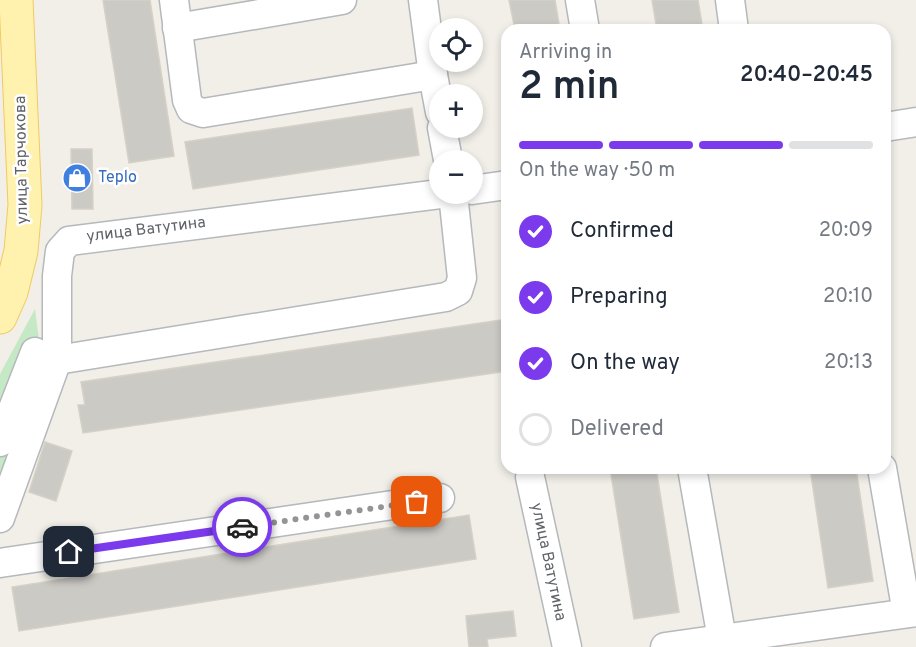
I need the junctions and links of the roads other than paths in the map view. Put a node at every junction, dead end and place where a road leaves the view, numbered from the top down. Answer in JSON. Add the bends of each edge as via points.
{"nodes":[{"id":1,"x":16,"y":0,"type":"edge"},
{"id":2,"x":174,"y":0,"type":"edge"},
{"id":3,"x":342,"y":0,"type":"edge"},
{"id":4,"x":423,"y":0,"type":"edge"},
{"id":5,"x":580,"y":0,"type":"edge"},
{"id":6,"x":730,"y":0,"type":"edge"},
{"id":7,"x":584,"y":24,"type":"edge"},
{"id":8,"x":733,"y":24,"type":"edge"},
{"id":9,"x":177,"y":28,"type":"junction"},
{"id":10,"x":433,"y":75,"type":"junction"},
{"id":11,"x":435,"y":84,"type":"edge"},
{"id":12,"x":916,"y":122,"type":"edge"},
{"id":13,"x":891,"y":126,"type":"edge"},
{"id":14,"x":501,"y":186,"type":"edge"},
{"id":15,"x":483,"y":188,"type":"edge"},
{"id":16,"x":429,"y":196,"type":"edge"},
{"id":17,"x":454,"y":204,"type":"edge"},
{"id":18,"x":0,"y":317,"type":"edge"},
{"id":19,"x":46,"y":356,"type":"junction"},
{"id":20,"x":0,"y":442,"type":"edge"},
{"id":21,"x":693,"y":474,"type":"edge"},
{"id":22,"x":883,"y":474,"type":"edge"},
{"id":23,"x":530,"y":477,"type":"dead end"},
{"id":24,"x":440,"y":498,"type":"dead end"},
{"id":25,"x":0,"y":518,"type":"edge"},
{"id":26,"x":0,"y":563,"type":"edge"},
{"id":27,"x":911,"y":612,"type":"edge"},
{"id":28,"x":710,"y":642,"type":"edge"},
{"id":29,"x":567,"y":647,"type":"edge"},
{"id":30,"x":665,"y":647,"type":"edge"}],
"edges":[{"from":1,"to":18,"type":"main road","name":"улица Тарчокова","via":[[25,205],[21,251]]},
{"from":2,"to":9,"type":"street"},
{"from":3,"to":9,"type":"street"},
{"from":4,"to":10,"type":"street"},
{"from":5,"to":7,"type":"street"},
{"from":6,"to":8,"type":"street"},
{"from":9,"to":10,"type":"street","via":[[187,100],[191,109],[202,114]]},
{"from":10,"to":11,"type":"street"},
{"from":12,"to":13,"type":"street"},
{"from":14,"to":15,"type":"street"},
{"from":16,"to":19,"type":"street","name":"улица Ватутина","via":[[69,241],[60,251]]},
{"from":17,"to":19,"type":"street","via":[[462,278],[458,291],[446,297]]},
{"from":19,"to":20,"type":"street"},
{"from":19,"to":25,"type":"street","name":"улица Ватутина"},
{"from":21,"to":28,"type":"street"},
{"from":22,"to":27,"type":"street"},
{"from":23,"to":29,"type":"street","name":"улица Ватутина"},
{"from":24,"to":26,"type":"street"},
{"from":27,"to":28,"type":"street"},
{"from":28,"to":30,"type":"street"}]}
